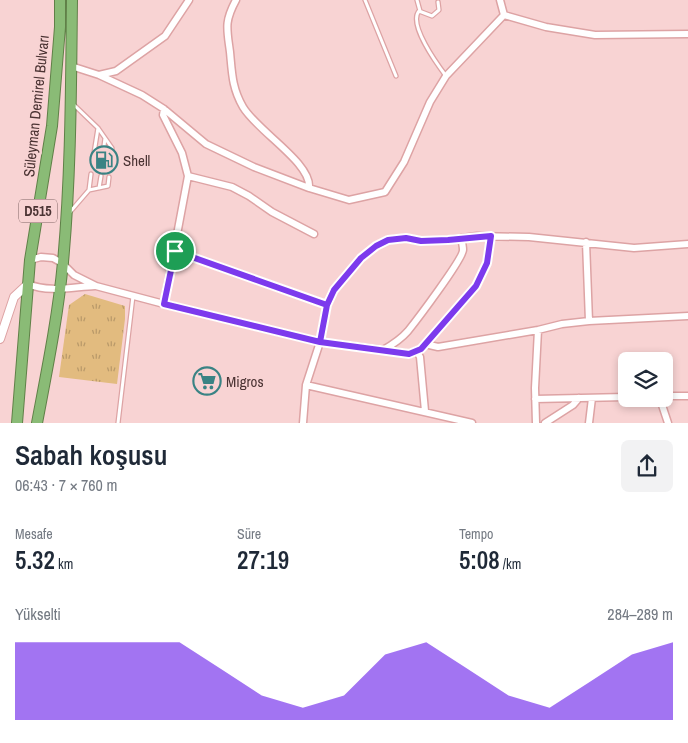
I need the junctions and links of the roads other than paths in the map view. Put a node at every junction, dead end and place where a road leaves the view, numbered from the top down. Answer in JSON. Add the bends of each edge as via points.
{"nodes":[{"id":1,"x":60,"y":0,"type":"edge"},
{"id":2,"x":72,"y":0,"type":"edge"},
{"id":3,"x":189,"y":0,"type":"edge"},
{"id":4,"x":236,"y":0,"type":"edge"},
{"id":5,"x":365,"y":0,"type":"edge"},
{"id":6,"x":417,"y":0,"type":"edge"},
{"id":7,"x":500,"y":0,"type":"edge"},
{"id":8,"x":438,"y":2,"type":"dead end"},
{"id":9,"x":420,"y":11,"type":"junction"},
{"id":10,"x":504,"y":15,"type":"junction"},
{"id":11,"x":688,"y":34,"type":"edge"},
{"id":12,"x":71,"y":66,"type":"junction"},
{"id":13,"x":99,"y":75,"type":"junction"},
{"id":14,"x":396,"y":76,"type":"dead end"},
{"id":15,"x":446,"y":76,"type":"junction"},
{"id":16,"x":71,"y":102,"type":"junction"},
{"id":17,"x":164,"y":110,"type":"junction"},
{"id":18,"x":98,"y":128,"type":"junction"},
{"id":19,"x":105,"y":138,"type":"junction"},
{"id":20,"x":94,"y":153,"type":"dead end"},
{"id":21,"x":103,"y":154,"type":"dead end"},
{"id":22,"x":111,"y":156,"type":"dead end"},
{"id":23,"x":91,"y":174,"type":"dead end"},
{"id":24,"x":101,"y":176,"type":"dead end"},
{"id":25,"x":188,"y":176,"type":"junction"},
{"id":26,"x":108,"y":177,"type":"dead end"},
{"id":27,"x":99,"y":188,"type":"junction"},
{"id":28,"x":309,"y":188,"type":"junction"},
{"id":29,"x":89,"y":190,"type":"junction"},
{"id":30,"x":66,"y":216,"type":"junction"},
{"id":31,"x":314,"y":234,"type":"dead end"},
{"id":32,"x":491,"y":236,"type":"junction"},
{"id":33,"x":461,"y":238,"type":"junction"},
{"id":34,"x":586,"y":242,"type":"junction"},
{"id":35,"x":688,"y":244,"type":"edge"},
{"id":36,"x":175,"y":251,"type":"junction"},
{"id":37,"x":30,"y":260,"type":"junction"},
{"id":38,"x":62,"y":263,"type":"junction"},
{"id":39,"x":28,"y":284,"type":"junction"},
{"id":40,"x":96,"y":286,"type":"junction"},
{"id":41,"x":60,"y":288,"type":"junction"},
{"id":42,"x":133,"y":296,"type":"junction"},
{"id":43,"x":164,"y":304,"type":"junction"},
{"id":44,"x":327,"y":305,"type":"junction"},
{"id":45,"x":688,"y":316,"type":"edge"},
{"id":46,"x":589,"y":321,"type":"junction"},
{"id":47,"x":538,"y":330,"type":"junction"},
{"id":48,"x":0,"y":340,"type":"edge"},
{"id":49,"x":320,"y":342,"type":"junction"},
{"id":50,"x":425,"y":344,"type":"junction"},
{"id":51,"x":383,"y":350,"type":"junction"},
{"id":52,"x":417,"y":352,"type":"junction"},
{"id":53,"x":306,"y":385,"type":"junction"},
{"id":54,"x":673,"y":396,"type":"edge"},
{"id":55,"x":688,"y":396,"type":"edge"},
{"id":56,"x":618,"y":397,"type":"edge"},
{"id":57,"x":579,"y":398,"type":"junction"},
{"id":58,"x":592,"y":398,"type":"junction"},
{"id":59,"x":535,"y":399,"type":"junction"},
{"id":60,"x":663,"y":407,"type":"edge"},
{"id":61,"x":425,"y":411,"type":"junction"},
{"id":62,"x":17,"y":423,"type":"edge"},
{"id":63,"x":37,"y":423,"type":"edge"},
{"id":64,"x":118,"y":423,"type":"edge"},
{"id":65,"x":303,"y":423,"type":"edge"},
{"id":66,"x":472,"y":423,"type":"edge"},
{"id":67,"x":536,"y":423,"type":"edge"},
{"id":68,"x":545,"y":423,"type":"edge"},
{"id":69,"x":589,"y":423,"type":"edge"},
{"id":70,"x":668,"y":423,"type":"edge"}],
"edges":[{"from":1,"to":37,"type":"highway","name":"Süleyman Demirel Bulvarı","number":"D515","via":[[52,126]]},
{"from":2,"to":12,"type":"highway","name":"Süleyman Demirel Bulvarı","number":"D515"},
{"from":3,"to":13,"type":"street","via":[[165,36],[116,71]]},
{"from":4,"to":28,"type":"street","via":[[226,34],[236,92],[256,123],[301,164],[308,177]]},
{"from":5,"to":14,"type":"lane"},
{"from":6,"to":9,"type":"lane"},
{"from":7,"to":10,"type":"street"},
{"from":8,"to":9,"type":"lane","via":[[439,10],[434,15]]},
{"from":9,"to":15,"type":"lane","via":[[416,14],[417,26],[433,59]]},
{"from":10,"to":11,"type":"street","via":[[546,27],[595,35]]},
{"from":10,"to":15,"type":"street"},
{"from":12,"to":13,"type":"street"},
{"from":12,"to":16,"type":"highway","name":"Süleyman Demirel Bulvarı","number":"D515"},
{"from":13,"to":17,"type":"street","via":[[142,95]]},
{"from":15,"to":28,"type":"street","via":[[430,102],[404,162],[385,192],[349,200]]},
{"from":16,"to":18,"type":"lane"},
{"from":16,"to":30,"type":"highway","name":"Süleyman Demirel Bulvarı","number":"D515"},
{"from":17,"to":25,"type":"street","via":[[163,116],[182,153]]},
{"from":17,"to":28,"type":"street","via":[[206,144]]},
{"from":18,"to":19,"type":"lane"},
{"from":18,"to":20,"type":"lane"},
{"from":19,"to":21,"type":"lane"},
{"from":19,"to":22,"type":"lane","via":[[112,148]]},
{"from":23,"to":29,"type":"lane"},
{"from":24,"to":27,"type":"lane"},
{"from":25,"to":31,"type":"street","via":[[232,187]]},
{"from":25,"to":36,"type":"street"},
{"from":26,"to":27,"type":"lane","via":[[108,186]]},
{"from":27,"to":29,"type":"lane"},
{"from":29,"to":30,"type":"lane"},
{"from":30,"to":38,"type":"highway","name":"Süleyman Demirel Bulvarı","number":"D515"},
{"from":32,"to":33,"type":"street"},
{"from":32,"to":34,"type":"street"},
{"from":32,"to":50,"type":"street","via":[[487,263],[476,286]]},
{"from":33,"to":44,"type":"street","via":[[421,241],[406,238],[388,240],[376,246],[361,258],[334,290]]},
{"from":33,"to":51,"type":"street","via":[[463,250],[454,266],[407,332]]},
{"from":34,"to":35,"type":"street","via":[[634,248]]},
{"from":34,"to":46,"type":"street"},
{"from":36,"to":43,"type":"street"},
{"from":36,"to":44,"type":"street"},
{"from":37,"to":38,"type":"street","via":[[53,258]]},
{"from":37,"to":39,"type":"highway","name":"Süleyman Demirel Bulvarı","number":"D515"},
{"from":38,"to":40,"type":"street","via":[[74,275]]},
{"from":38,"to":41,"type":"highway","name":"Süleyman Demirel Bulvarı","number":"D515"},
{"from":39,"to":41,"type":"street","via":[[50,290]]},
{"from":39,"to":48,"type":"street","via":[[14,297]]},
{"from":39,"to":62,"type":"highway","name":"Süleyman Demirel Bulvarı","number":"D515"},
{"from":40,"to":41,"type":"street"},
{"from":40,"to":42,"type":"street"},
{"from":41,"to":63,"type":"highway","name":"Süleyman Demirel Bulvarı","number":"D515"},
{"from":42,"to":43,"type":"street"},
{"from":42,"to":64,"type":"lane"},
{"from":43,"to":49,"type":"street"},
{"from":44,"to":49,"type":"street"},
{"from":45,"to":46,"type":"street"},
{"from":46,"to":47,"type":"street"},
{"from":47,"to":50,"type":"street","via":[[438,346]]},
{"from":47,"to":59,"type":"street"},
{"from":49,"to":51,"type":"street"},
{"from":49,"to":53,"type":"street"},
{"from":50,"to":52,"type":"street"},
{"from":51,"to":52,"type":"street","via":[[405,354]]},
{"from":52,"to":61,"type":"street"},
{"from":53,"to":61,"type":"street"},
{"from":53,"to":65,"type":"street"},
{"from":54,"to":55,"type":"street"},
{"from":56,"to":58,"type":"street"},
{"from":57,"to":58,"type":"street"},
{"from":57,"to":59,"type":"street"},
{"from":57,"to":68,"type":"street"},
{"from":58,"to":69,"type":"street"},
{"from":59,"to":67,"type":"street"},
{"from":60,"to":70,"type":"street"},
{"from":61,"to":66,"type":"street"}]}
